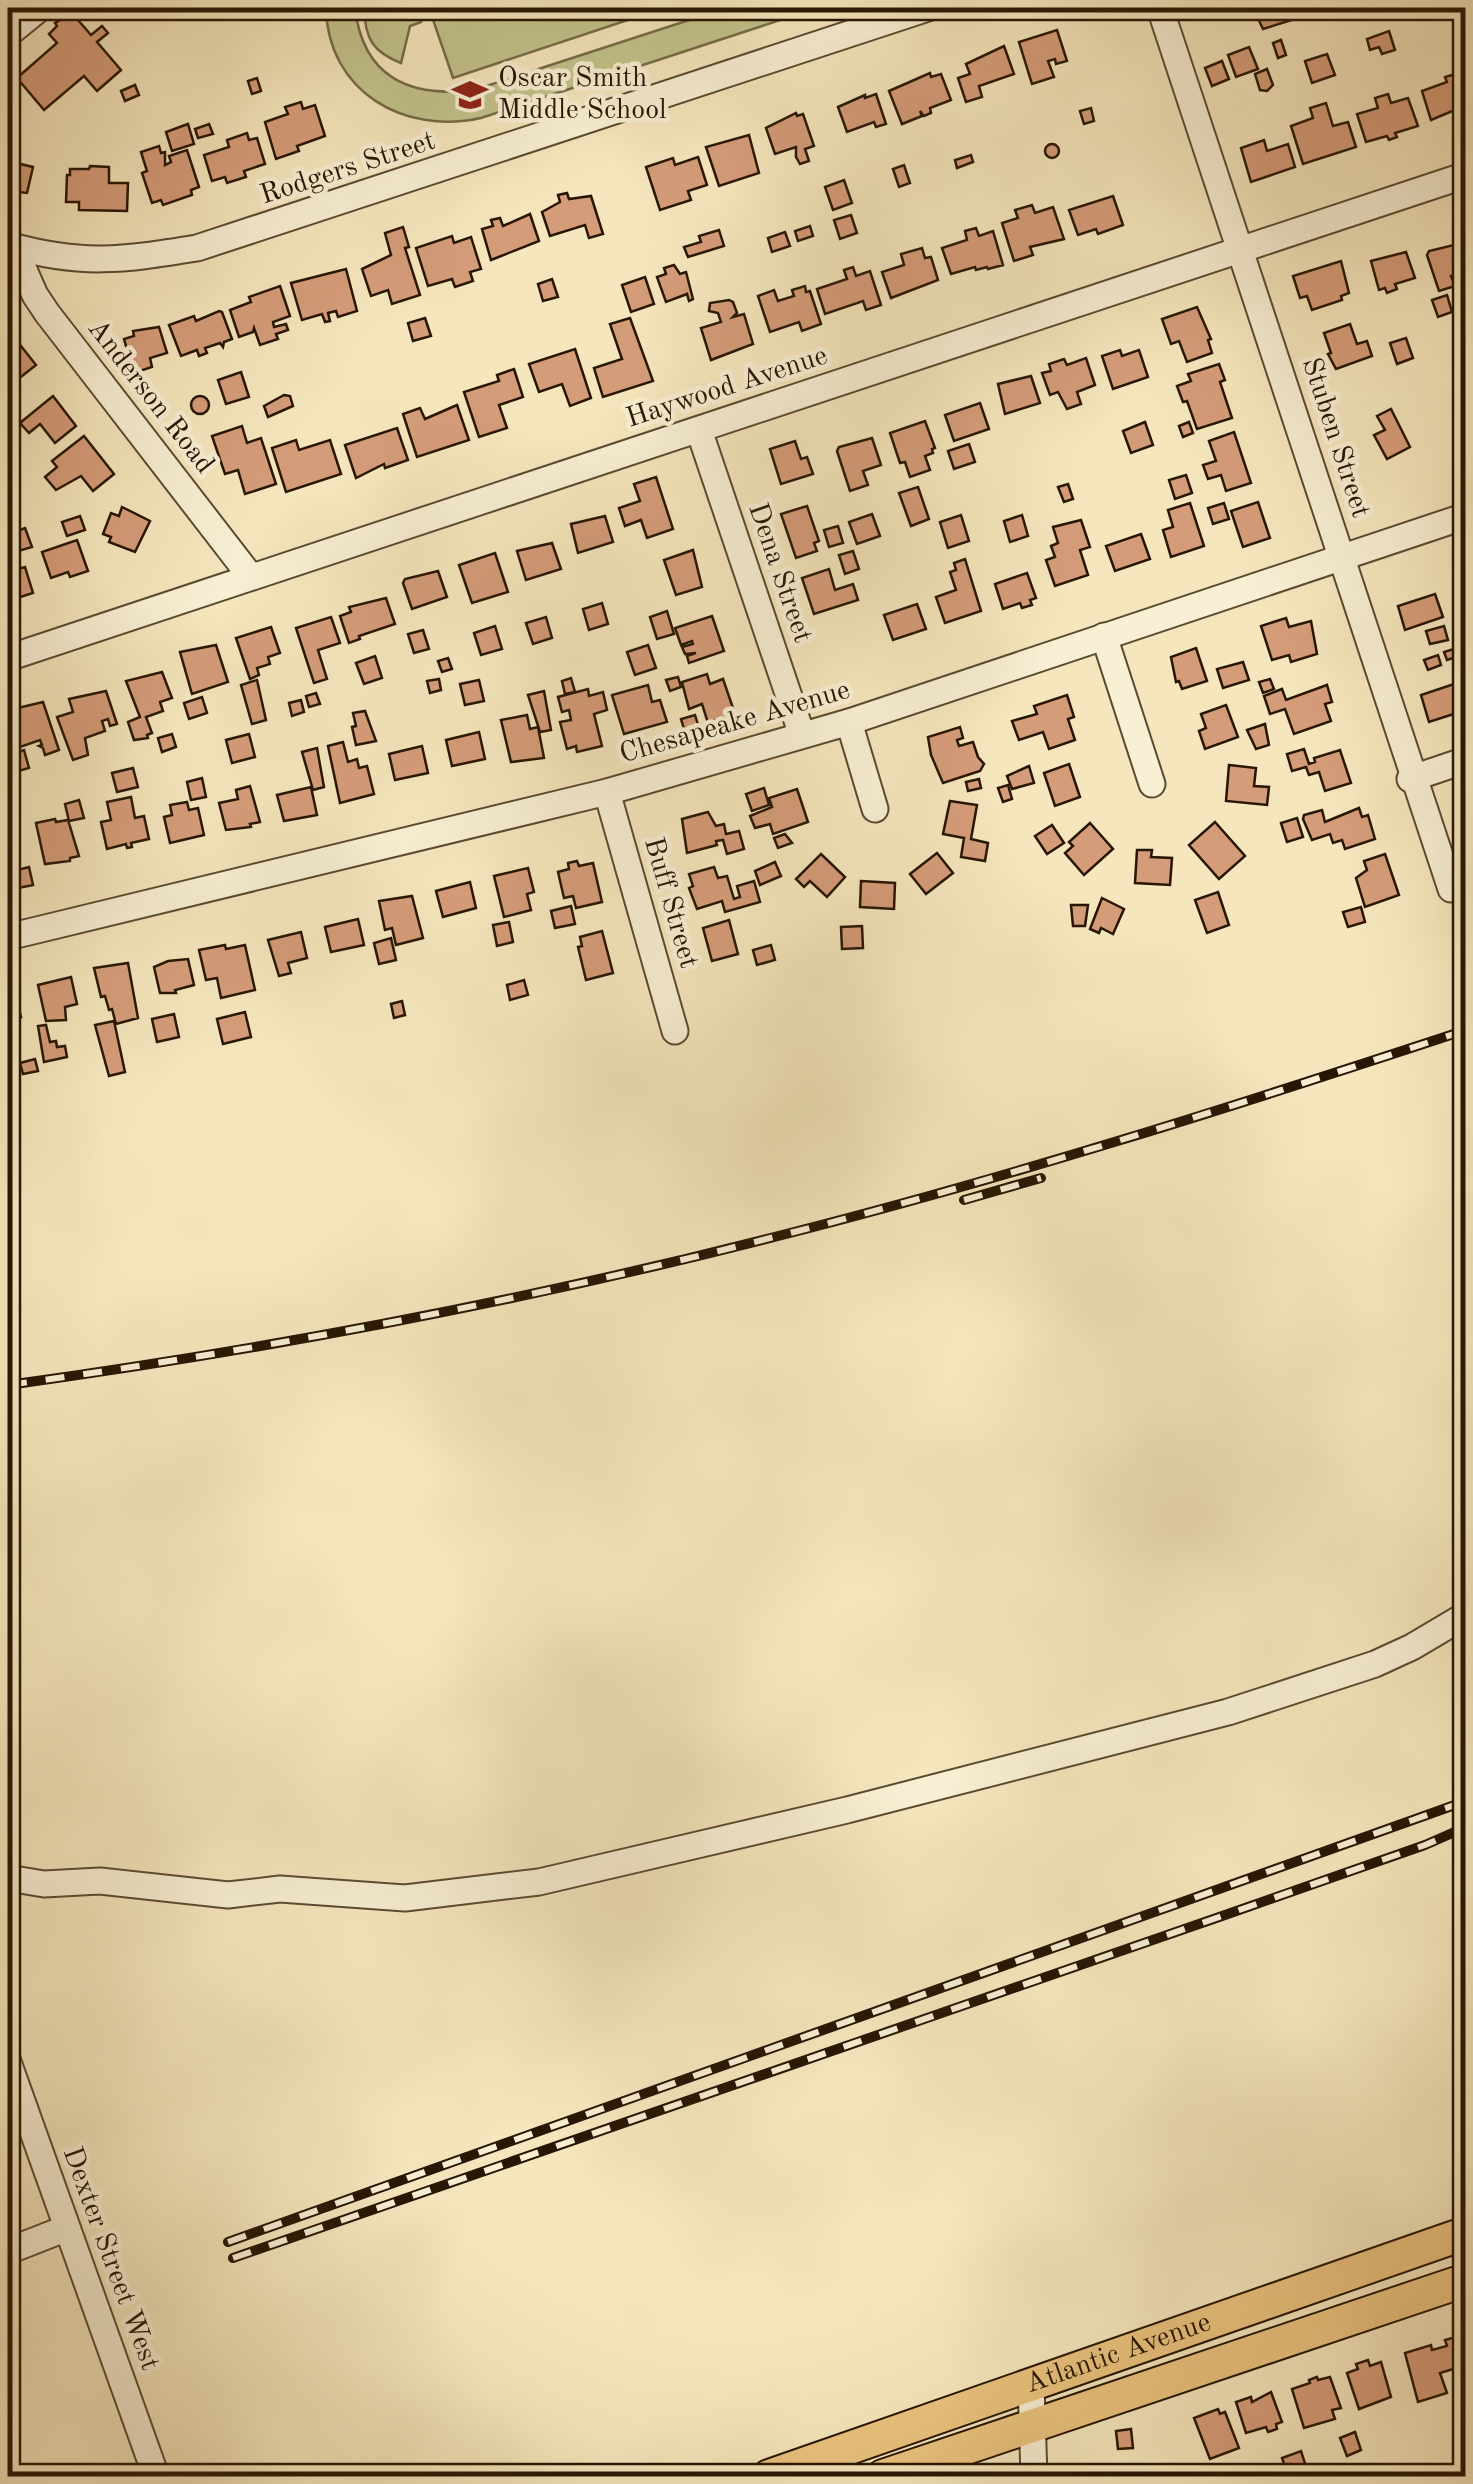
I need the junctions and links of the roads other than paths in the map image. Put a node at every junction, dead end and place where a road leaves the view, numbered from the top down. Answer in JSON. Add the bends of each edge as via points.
{"nodes":[{"id":1,"x":40,"y":8,"type":"edge"},
{"id":2,"x":928,"y":8,"type":"edge"},
{"id":3,"x":1160,"y":8,"type":"edge"},
{"id":4,"x":8,"y":34,"type":"edge"},
{"id":5,"x":1466,"y":176,"type":"edge"},
{"id":6,"x":11,"y":246,"type":"edge"},
{"id":7,"x":1241,"y":248,"type":"junction"},
{"id":8,"x":699,"y":430,"type":"junction"},
{"id":9,"x":1466,"y":516,"type":"edge"},
{"id":10,"x":1343,"y":557,"type":"junction"},
{"id":11,"x":251,"y":577,"type":"junction"},
{"id":12,"x":1104,"y":636,"type":"junction"},
{"id":13,"x":8,"y":658,"type":"edge"},
{"id":14,"x":850,"y":722,"type":"junction"},
{"id":15,"x":802,"y":736,"type":"junction"},
{"id":16,"x":1466,"y":760,"type":"edge"},
{"id":17,"x":1413,"y":778,"type":"junction"},
{"id":18,"x":1152,"y":784,"type":"dead end"},
{"id":19,"x":607,"y":792,"type":"junction"},
{"id":20,"x":876,"y":809,"type":"dead end"},
{"id":21,"x":1450,"y":889,"type":"dead end"},
{"id":22,"x":8,"y":937,"type":"edge"},
{"id":23,"x":675,"y":1031,"type":"dead end"},
{"id":24,"x":1466,"y":1615,"type":"edge"},
{"id":25,"x":8,"y":1878,"type":"edge"},
{"id":26,"x":8,"y":2062,"type":"edge"},
{"id":27,"x":67,"y":2228,"type":"junction"},
{"id":28,"x":1466,"y":2233,"type":"edge"},
{"id":29,"x":8,"y":2251,"type":"edge"},
{"id":30,"x":1466,"y":2280,"type":"edge"},
{"id":31,"x":1031,"y":2385,"type":"junction"},
{"id":32,"x":1031,"y":2424,"type":"junction"},
{"id":33,"x":156,"y":2476,"type":"edge"},
{"id":34,"x":769,"y":2476,"type":"edge"},
{"id":35,"x":883,"y":2476,"type":"edge"},
{"id":36,"x":1034,"y":2476,"type":"edge"}],
"edges":[{"from":1,"to":4,"type":"street"},
{"from":2,"to":6,"type":"street","name":"Rodgers Street","via":[[197,248],[80,260]]},
{"from":3,"to":7,"type":"street","name":"Stuben Street"},
{"from":5,"to":7,"type":"street","name":"Haywood Avenue"},
{"from":6,"to":11,"type":"street","name":"Anderson Road","via":[[47,313]]},
{"from":7,"to":8,"type":"street","name":"Haywood Avenue"},
{"from":7,"to":10,"type":"street","name":"Stuben Street"},
{"from":8,"to":11,"type":"street","name":"Haywood Avenue"},
{"from":8,"to":15,"type":"street","name":"Dena Street"},
{"from":9,"to":10,"type":"street","name":"Chesapeake Avenue"},
{"from":10,"to":12,"type":"street","name":"Chesapeake Avenue"},
{"from":10,"to":17,"type":"street","name":"Stuben Street"},
{"from":11,"to":13,"type":"street","name":"Haywood Avenue"},
{"from":12,"to":14,"type":"street","name":"Chesapeake Avenue"},
{"from":12,"to":18,"type":"street"},
{"from":14,"to":15,"type":"street","name":"Chesapeake Avenue"},
{"from":14,"to":20,"type":"street"},
{"from":15,"to":19,"type":"street","name":"Chesapeake Avenue"},
{"from":16,"to":17,"type":"street"},
{"from":17,"to":21,"type":"street","name":"Stuben Street"},
{"from":19,"to":22,"type":"street","name":"Chesapeake Avenue"},
{"from":19,"to":23,"type":"street","name":"Buff Street"},
{"from":24,"to":25,"type":"street","via":[[1375,1664],[1228,1712],[538,1882],[405,1898],[280,1889],[228,1895]]},
{"from":26,"to":27,"type":"street","name":"Dexter Street West"},
{"from":27,"to":29,"type":"street"},
{"from":27,"to":33,"type":"street","name":"Dexter Street West"},
{"from":28,"to":31,"type":"main road","name":"Atlantic Avenue"},
{"from":30,"to":32,"type":"main road","name":"Atlantic Avenue"},
{"from":31,"to":32,"type":"street"},
{"from":31,"to":34,"type":"main road","name":"Atlantic Avenue"},
{"from":32,"to":35,"type":"main road","name":"Atlantic Avenue"},
{"from":32,"to":36,"type":"street"}]}
